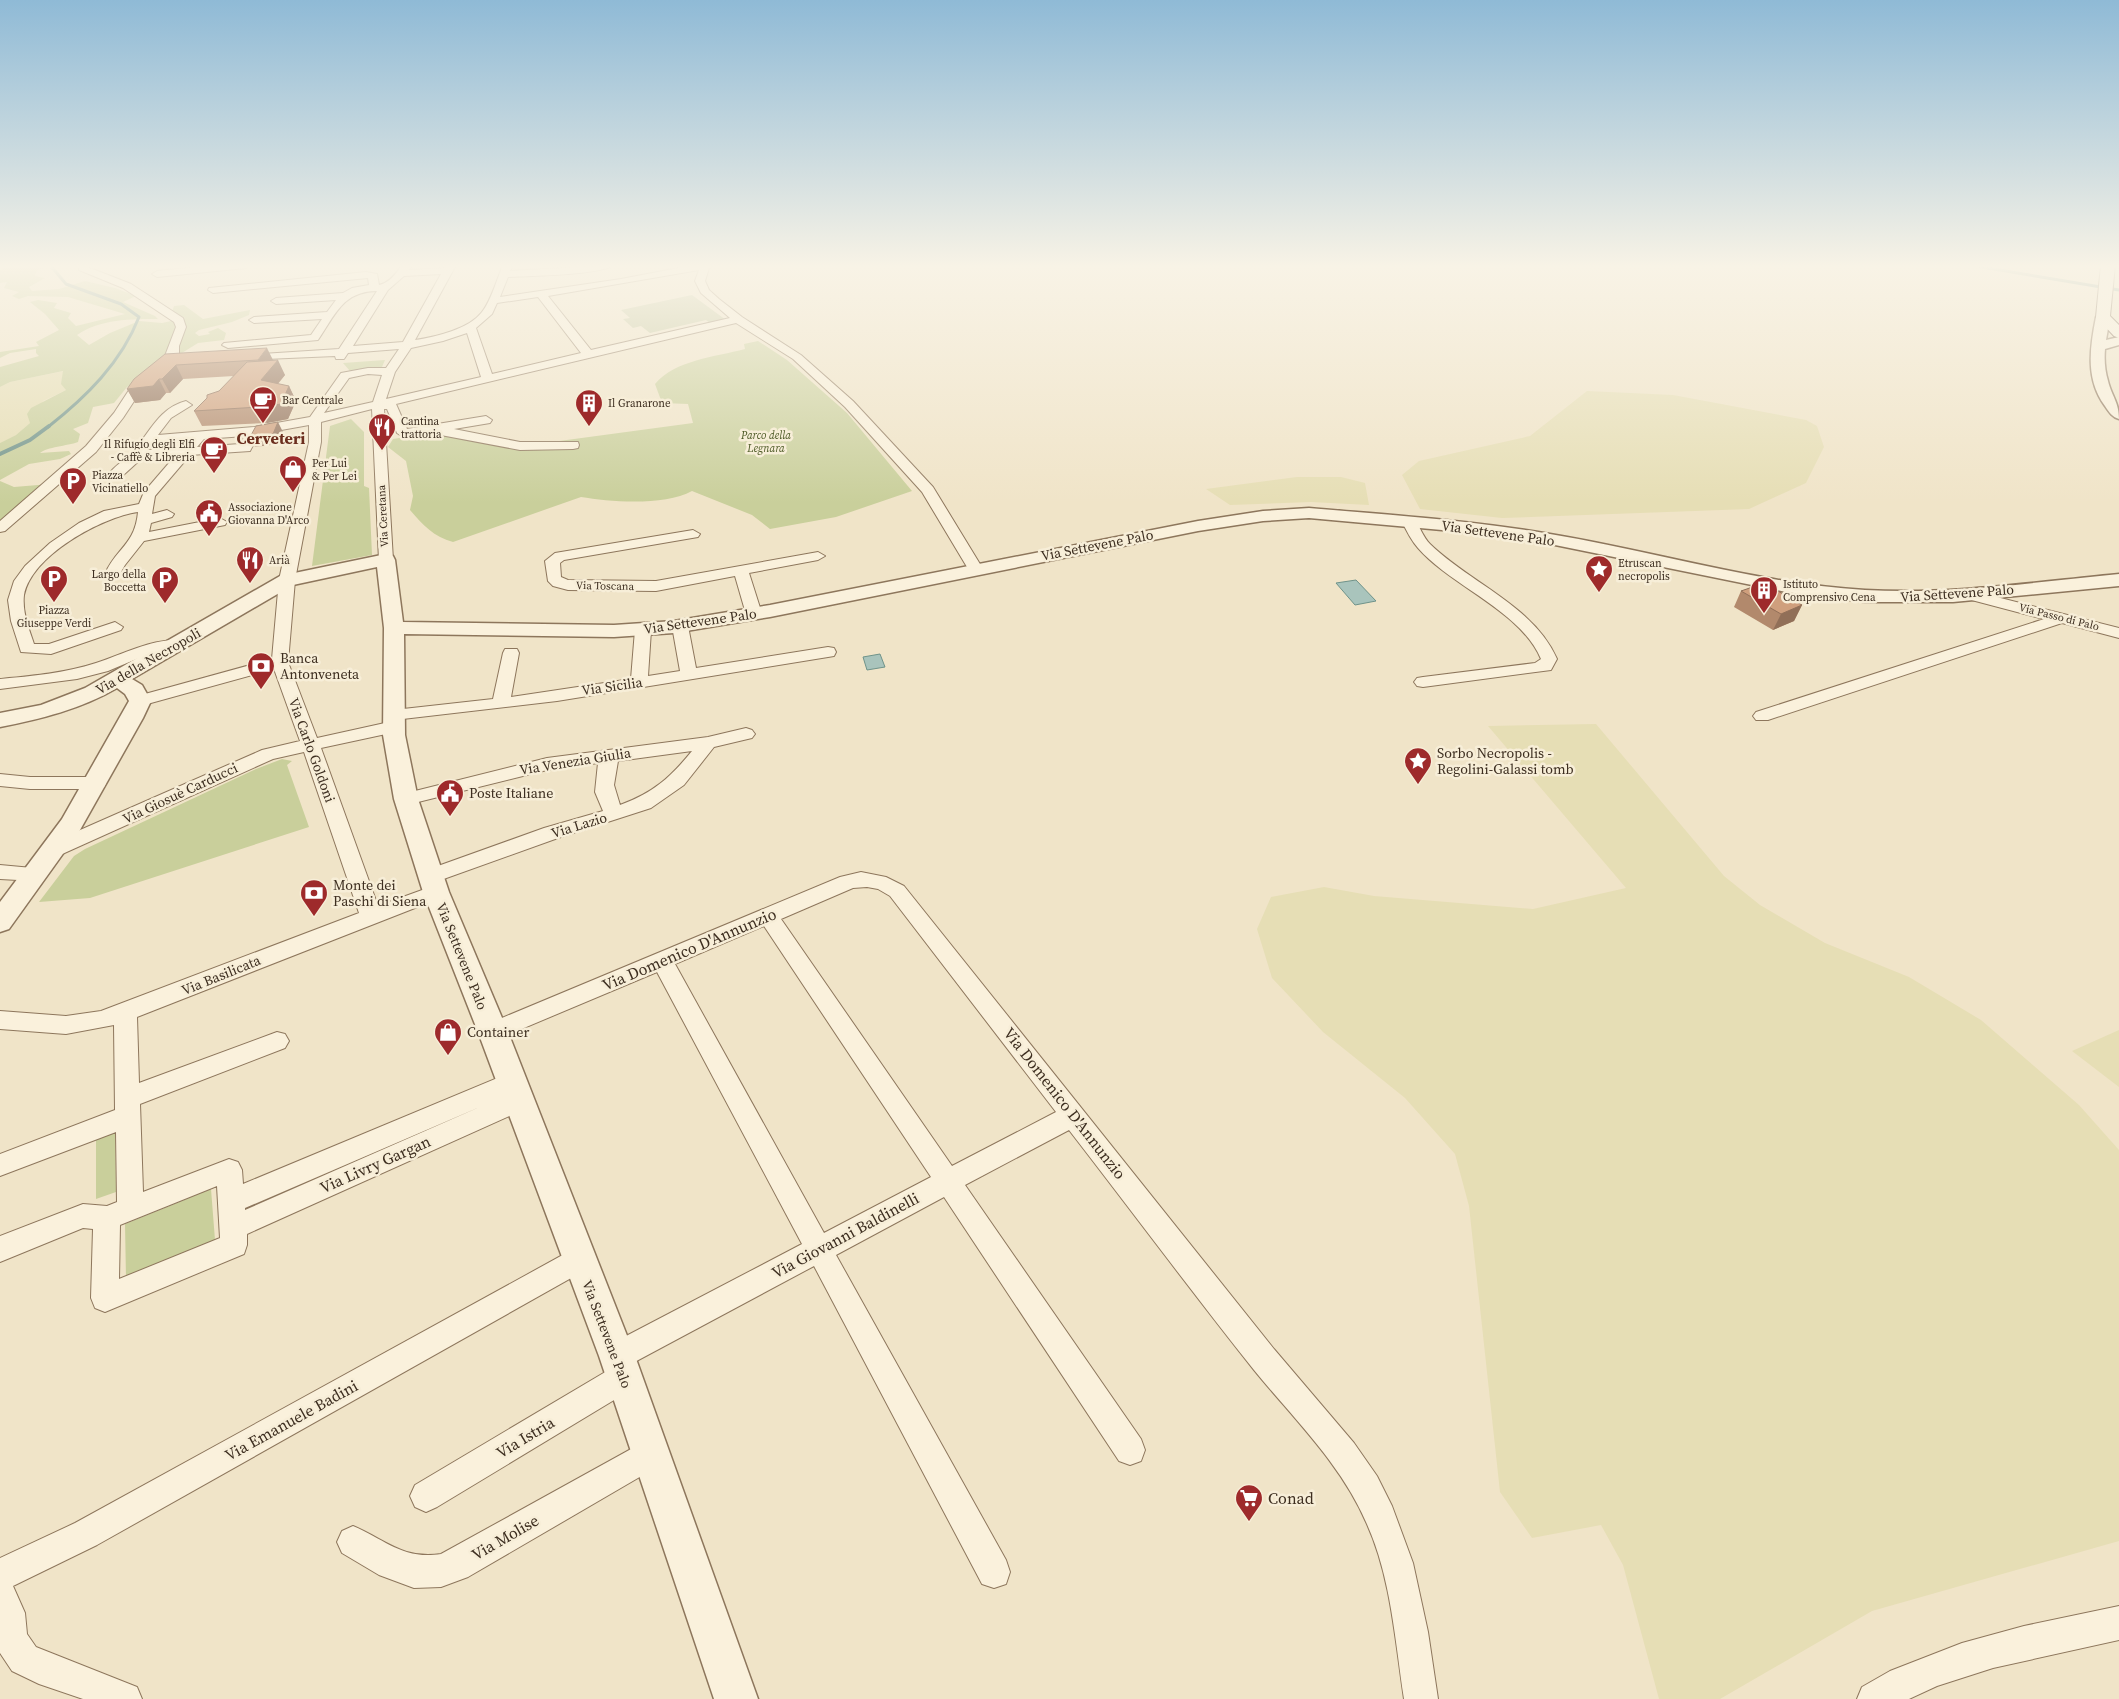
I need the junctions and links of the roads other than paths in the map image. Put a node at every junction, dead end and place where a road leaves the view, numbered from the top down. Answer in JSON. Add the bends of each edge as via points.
{"nodes":[{"id":1,"x":175,"y":344,"type":"edge"},
{"id":2,"x":237,"y":344,"type":"edge"},
{"id":3,"x":347,"y":344,"type":"edge"},
{"id":4,"x":414,"y":344,"type":"edge"},
{"id":5,"x":476,"y":344,"type":"edge"},
{"id":6,"x":579,"y":344,"type":"edge"},
{"id":7,"x":629,"y":344,"type":"edge"},
{"id":8,"x":778,"y":344,"type":"edge"},
{"id":9,"x":2098,"y":344,"type":"edge"},
{"id":10,"x":228,"y":345,"type":"dead end"},
{"id":11,"x":407,"y":346,"type":"junction"},
{"id":12,"x":588,"y":354,"type":"junction"},
{"id":13,"x":342,"y":355,"type":"junction"},
{"id":14,"x":398,"y":357,"type":"junction"},
{"id":15,"x":234,"y":359,"type":"edge"},
{"id":16,"x":187,"y":362,"type":"edge"},
{"id":17,"x":168,"y":363,"type":"junction"},
{"id":18,"x":389,"y":372,"type":"junction"},
{"id":19,"x":346,"y":375,"type":"junction"},
{"id":20,"x":487,"y":378,"type":"junction"},
{"id":21,"x":378,"y":404,"type":"junction"},
{"id":22,"x":186,"y":405,"type":"dead end"},
{"id":23,"x":2119,"y":414,"type":"edge"},
{"id":24,"x":315,"y":419,"type":"junction"},
{"id":25,"x":486,"y":420,"type":"dead end"},
{"id":26,"x":434,"y":430,"type":"junction"},
{"id":27,"x":254,"y":431,"type":"junction"},
{"id":28,"x":200,"y":436,"type":"junction"},
{"id":29,"x":150,"y":440,"type":"junction"},
{"id":30,"x":573,"y":445,"type":"dead end"},
{"id":31,"x":187,"y":452,"type":"junction"},
{"id":32,"x":137,"y":455,"type":"junction"},
{"id":33,"x":114,"y":476,"type":"dead end"},
{"id":34,"x":116,"y":498,"type":"dead end"},
{"id":35,"x":147,"y":507,"type":"junction"},
{"id":36,"x":167,"y":514,"type":"dead end"},
{"id":37,"x":1409,"y":521,"type":"junction"},
{"id":38,"x":220,"y":522,"type":"dead end"},
{"id":39,"x":0,"y":528,"type":"edge"},
{"id":40,"x":693,"y":534,"type":"dead end"},
{"id":41,"x":139,"y":538,"type":"junction"},
{"id":42,"x":818,"y":556,"type":"dead end"},
{"id":43,"x":386,"y":560,"type":"junction"},
{"id":44,"x":975,"y":569,"type":"junction"},
{"id":45,"x":741,"y":571,"type":"junction"},
{"id":46,"x":113,"y":574,"type":"dead end"},
{"id":47,"x":288,"y":580,"type":"junction"},
{"id":48,"x":2119,"y":580,"type":"edge"},
{"id":49,"x":1970,"y":595,"type":"junction"},
{"id":50,"x":754,"y":614,"type":"junction"},
{"id":51,"x":2062,"y":618,"type":"junction"},
{"id":52,"x":680,"y":626,"type":"junction"},
{"id":53,"x":115,"y":627,"type":"dead end"},
{"id":54,"x":394,"y":628,"type":"junction"},
{"id":55,"x":642,"y":630,"type":"junction"},
{"id":56,"x":2119,"y":633,"type":"edge"},
{"id":57,"x":178,"y":644,"type":"junction"},
{"id":58,"x":828,"y":652,"type":"dead end"},
{"id":59,"x":511,"y":653,"type":"dead end"},
{"id":60,"x":280,"y":662,"type":"junction"},
{"id":61,"x":688,"y":674,"type":"junction"},
{"id":62,"x":119,"y":679,"type":"junction"},
{"id":63,"x":639,"y":682,"type":"junction"},
{"id":64,"x":1423,"y":682,"type":"dead end"},
{"id":65,"x":0,"y":684,"type":"edge"},
{"id":66,"x":140,"y":701,"type":"junction"},
{"id":67,"x":501,"y":702,"type":"junction"},
{"id":68,"x":1762,"y":716,"type":"dead end"},
{"id":69,"x":3,"y":718,"type":"edge"},
{"id":70,"x":394,"y":721,"type":"junction"},
{"id":71,"x":746,"y":734,"type":"dead end"},
{"id":72,"x":708,"y":743,"type":"junction"},
{"id":73,"x":310,"y":745,"type":"junction"},
{"id":74,"x":610,"y":754,"type":"junction"},
{"id":75,"x":0,"y":780,"type":"edge"},
{"id":76,"x":97,"y":783,"type":"junction"},
{"id":77,"x":406,"y":800,"type":"junction"},
{"id":78,"x":616,"y":814,"type":"junction"},
{"id":79,"x":53,"y":850,"type":"junction"},
{"id":80,"x":0,"y":872,"type":"edge"},
{"id":81,"x":36,"y":874,"type":"junction"},
{"id":82,"x":433,"y":884,"type":"junction"},
{"id":83,"x":371,"y":916,"type":"junction"},
{"id":84,"x":768,"y":916,"type":"junction"},
{"id":85,"x":0,"y":922,"type":"edge"},
{"id":86,"x":662,"y":961,"type":"junction"},
{"id":87,"x":125,"y":1012,"type":"junction"},
{"id":88,"x":0,"y":1020,"type":"edge"},
{"id":89,"x":493,"y":1032,"type":"junction"},
{"id":90,"x":277,"y":1041,"type":"dead end"},
{"id":91,"x":515,"y":1091,"type":"junction"},
{"id":92,"x":128,"y":1107,"type":"junction"},
{"id":93,"x":1074,"y":1115,"type":"junction"},
{"id":94,"x":0,"y":1165,"type":"edge"},
{"id":95,"x":948,"y":1182,"type":"junction"},
{"id":96,"x":231,"y":1201,"type":"junction"},
{"id":97,"x":119,"y":1214,"type":"junction"},
{"id":98,"x":232,"y":1228,"type":"junction"},
{"id":99,"x":0,"y":1249,"type":"edge"},
{"id":100,"x":818,"y":1250,"type":"junction"},
{"id":101,"x":578,"y":1259,"type":"junction"},
{"id":102,"x":620,"y":1367,"type":"junction"},
{"id":103,"x":1130,"y":1450,"type":"dead end"},
{"id":104,"x":651,"y":1453,"type":"junction"},
{"id":105,"x":426,"y":1496,"type":"dead end"},
{"id":106,"x":353,"y":1542,"type":"dead end"},
{"id":107,"x":994,"y":1572,"type":"dead end"},
{"id":108,"x":0,"y":1575,"type":"edge"},
{"id":109,"x":0,"y":1595,"type":"edge"},
{"id":110,"x":2119,"y":1624,"type":"edge"},
{"id":111,"x":1894,"y":1695,"type":"edge"},
{"id":112,"x":125,"y":1699,"type":"edge"},
{"id":113,"x":736,"y":1699,"type":"edge"},
{"id":114,"x":1421,"y":1699,"type":"edge"}],
"edges":[{"from":1,"to":17,"type":"street"},
{"from":2,"to":10,"type":"street"},
{"from":3,"to":13,"type":"street"},
{"from":4,"to":11,"type":"street"},
{"from":5,"to":20,"type":"street"},
{"from":6,"to":12,"type":"street"},
{"from":7,"to":12,"type":"street"},
{"from":8,"to":44,"type":"street","via":[[797,356],[849,404],[928,490]]},
{"from":9,"to":23,"type":"street","via":[[2101,387]]},
{"from":11,"to":13,"type":"street"},
{"from":11,"to":14,"type":"street"},
{"from":12,"to":20,"type":"street"},
{"from":13,"to":14,"type":"street"},
{"from":13,"to":15,"type":"street"},
{"from":13,"to":19,"type":"street"},
{"from":14,"to":18,"type":"street"},
{"from":16,"to":17,"type":"street"},
{"from":17,"to":39,"type":"street","via":[[135,390],[91,449]]},
{"from":18,"to":19,"type":"street"},
{"from":18,"to":21,"type":"street"},
{"from":19,"to":24,"type":"street"},
{"from":20,"to":21,"type":"street"},
{"from":21,"to":24,"type":"street"},
{"from":21,"to":26,"type":"street","via":[[392,406],[403,433]]},
{"from":21,"to":43,"type":"street","name":"Via Ceretana"},
{"from":22,"to":29,"type":"street","via":[[167,415]]},
{"from":24,"to":27,"type":"street"},
{"from":24,"to":47,"type":"street","name":"Via Carlo Goldoni","via":[[315,442]]},
{"from":25,"to":26,"type":"street"},
{"from":26,"to":30,"type":"street","via":[[520,446]]},
{"from":27,"to":28,"type":"street"},
{"from":27,"to":31,"type":"street","via":[[245,448]]},
{"from":28,"to":29,"type":"street"},
{"from":28,"to":31,"type":"street"},
{"from":29,"to":32,"type":"street"},
{"from":31,"to":32,"type":"street"},
{"from":31,"to":35,"type":"street","via":[[156,478]]},
{"from":32,"to":33,"type":"street"},
{"from":34,"to":35,"type":"street"},
{"from":35,"to":36,"type":"street"},
{"from":35,"to":41,"type":"street"},
{"from":35,"to":53,"type":"street","via":[[109,514],[64,540],[23,578],[17,591],[16,602],[27,649],[51,649]]},
{"from":37,"to":44,"type":"street","name":"Via Settevene Palo","via":[[1326,514],[1263,516]]},
{"from":37,"to":49,"type":"street","name":"Via Settevene Palo","via":[[1525,534],[1842,595],[1896,598]]},
{"from":37,"to":64,"type":"street","via":[[1425,547],[1518,620],[1545,649],[1549,660],[1545,666],[1534,668]]},
{"from":38,"to":41,"type":"street"},
{"from":40,"to":45,"type":"street","name":"Via Toscana","via":[[560,556],[552,561],[553,578],[568,585],[641,587]]},
{"from":41,"to":46,"type":"street","via":[[121,558]]},
{"from":42,"to":45,"type":"street","name":"Via Toscana"},
{"from":43,"to":47,"type":"street","name":"Via della Necropoli"},
{"from":43,"to":54,"type":"street","name":"Via Ceretana"},
{"from":44,"to":50,"type":"street","name":"Via Settevene Palo"},
{"from":45,"to":50,"type":"street"},
{"from":47,"to":57,"type":"street","name":"Via della Necropoli"},
{"from":47,"to":60,"type":"street","name":"Via Carlo Goldoni"},
{"from":48,"to":49,"type":"street","name":"Via Settevene Palo"},
{"from":49,"to":51,"type":"street","name":"Via Passo di Palo"},
{"from":50,"to":52,"type":"street","name":"Via Settevene Palo"},
{"from":51,"to":56,"type":"street","name":"Via Passo di Palo"},
{"from":51,"to":68,"type":"street"},
{"from":52,"to":55,"type":"street","name":"Via Settevene Palo"},
{"from":52,"to":61,"type":"street"},
{"from":54,"to":55,"type":"street","name":"Via Settevene Palo"},
{"from":54,"to":70,"type":"street","name":"Via Settevene Palo"},
{"from":55,"to":63,"type":"street"},
{"from":57,"to":62,"type":"street","name":"Via della Necropoli"},
{"from":57,"to":65,"type":"street","via":[[150,647],[84,672]]},
{"from":58,"to":61,"type":"street","name":"Via Sicilia"},
{"from":59,"to":67,"type":"street"},
{"from":60,"to":66,"type":"street"},
{"from":60,"to":73,"type":"street","name":"Via Carlo Goldoni"},
{"from":61,"to":63,"type":"street","name":"Via Sicilia"},
{"from":62,"to":66,"type":"street","via":[[134,690]]},
{"from":62,"to":69,"type":"street","name":"Via della Necropoli","via":[[62,706]]},
{"from":63,"to":67,"type":"street","name":"Via Sicilia"},
{"from":66,"to":76,"type":"street"},
{"from":67,"to":70,"type":"street","name":"Via Sicilia"},
{"from":70,"to":73,"type":"street","name":"Via Giosuè Carducci"},
{"from":70,"to":77,"type":"street","name":"Via Settevene Palo"},
{"from":71,"to":72,"type":"street","name":"Via Venezia Giulia"},
{"from":72,"to":74,"type":"street","name":"Via Venezia Giulia"},
{"from":72,"to":78,"type":"street","name":"Via Lazio","via":[[671,786],[644,803]]},
{"from":73,"to":79,"type":"street","name":"Via Giosuè Carducci","via":[[254,760]]},
{"from":73,"to":83,"type":"street","name":"Via Carlo Goldoni"},
{"from":74,"to":77,"type":"street","name":"Via Venezia Giulia","via":[[522,769]]},
{"from":74,"to":78,"type":"street","via":[[603,787]]},
{"from":75,"to":76,"type":"street"},
{"from":76,"to":79,"type":"street"},
{"from":77,"to":82,"type":"street","name":"Via Settevene Palo"},
{"from":78,"to":82,"type":"street","name":"Via Lazio","via":[[556,831]]},
{"from":79,"to":81,"type":"street"},
{"from":80,"to":81,"type":"street"},
{"from":81,"to":85,"type":"street"},
{"from":82,"to":83,"type":"street","name":"Via Basilicata"},
{"from":82,"to":89,"type":"street","name":"Via Settevene Palo"},
{"from":83,"to":87,"type":"street","name":"Via Basilicata"},
{"from":84,"to":86,"type":"street","name":"Via Domenico D'Annunzio"},
{"from":84,"to":93,"type":"street","name":"Via Domenico D'Annunzio","via":[[854,880],[875,880],[891,887],[906,900]]},
{"from":84,"to":95,"type":"street"},
{"from":86,"to":89,"type":"street","name":"Via Domenico D'Annunzio"},
{"from":86,"to":100,"type":"street"},
{"from":87,"to":88,"type":"street","name":"Via Basilicata","via":[[75,1025]]},
{"from":87,"to":92,"type":"street"},
{"from":89,"to":91,"type":"street","name":"Via Settevene Palo"},
{"from":90,"to":92,"type":"street"},
{"from":91,"to":96,"type":"street","name":"Via Livry Gargan"},
{"from":91,"to":98,"type":"street","name":"Via Livry Gargan"},
{"from":91,"to":101,"type":"street","name":"Via Settevene Palo"},
{"from":92,"to":94,"type":"street"},
{"from":92,"to":97,"type":"street"},
{"from":93,"to":95,"type":"street","name":"Via Giovanni Baldinelli"},
{"from":93,"to":114,"type":"street","name":"Via Domenico D'Annunzio","via":[[1366,1487],[1381,1516],[1397,1562]]},
{"from":95,"to":100,"type":"street","name":"Via Giovanni Baldinelli"},
{"from":95,"to":103,"type":"street"},
{"from":96,"to":97,"type":"street","via":[[229,1170]]},
{"from":96,"to":98,"type":"street"},
{"from":97,"to":98,"type":"street","via":[[105,1298],[234,1245]]},
{"from":97,"to":99,"type":"street","via":[[83,1216]]},
{"from":100,"to":102,"type":"street","name":"Via Giovanni Baldinelli"},
{"from":100,"to":107,"type":"street"},
{"from":101,"to":102,"type":"street","name":"Via Settevene Palo"},
{"from":101,"to":108,"type":"street","name":"Via Emanuele Badini","via":[[79,1538]]},
{"from":102,"to":104,"type":"street","name":"Via Settevene Palo"},
{"from":102,"to":105,"type":"street","name":"Via Istria"},
{"from":104,"to":106,"type":"street","name":"Via Molise","via":[[456,1565],[438,1572],[407,1571]]},
{"from":104,"to":113,"type":"street","name":"Via Settevene Palo"},
{"from":109,"to":112,"type":"street","via":[[8,1613],[11,1640],[24,1659]]},
{"from":110,"to":111,"type":"street","via":[[1987,1651],[1950,1663]]}]}
